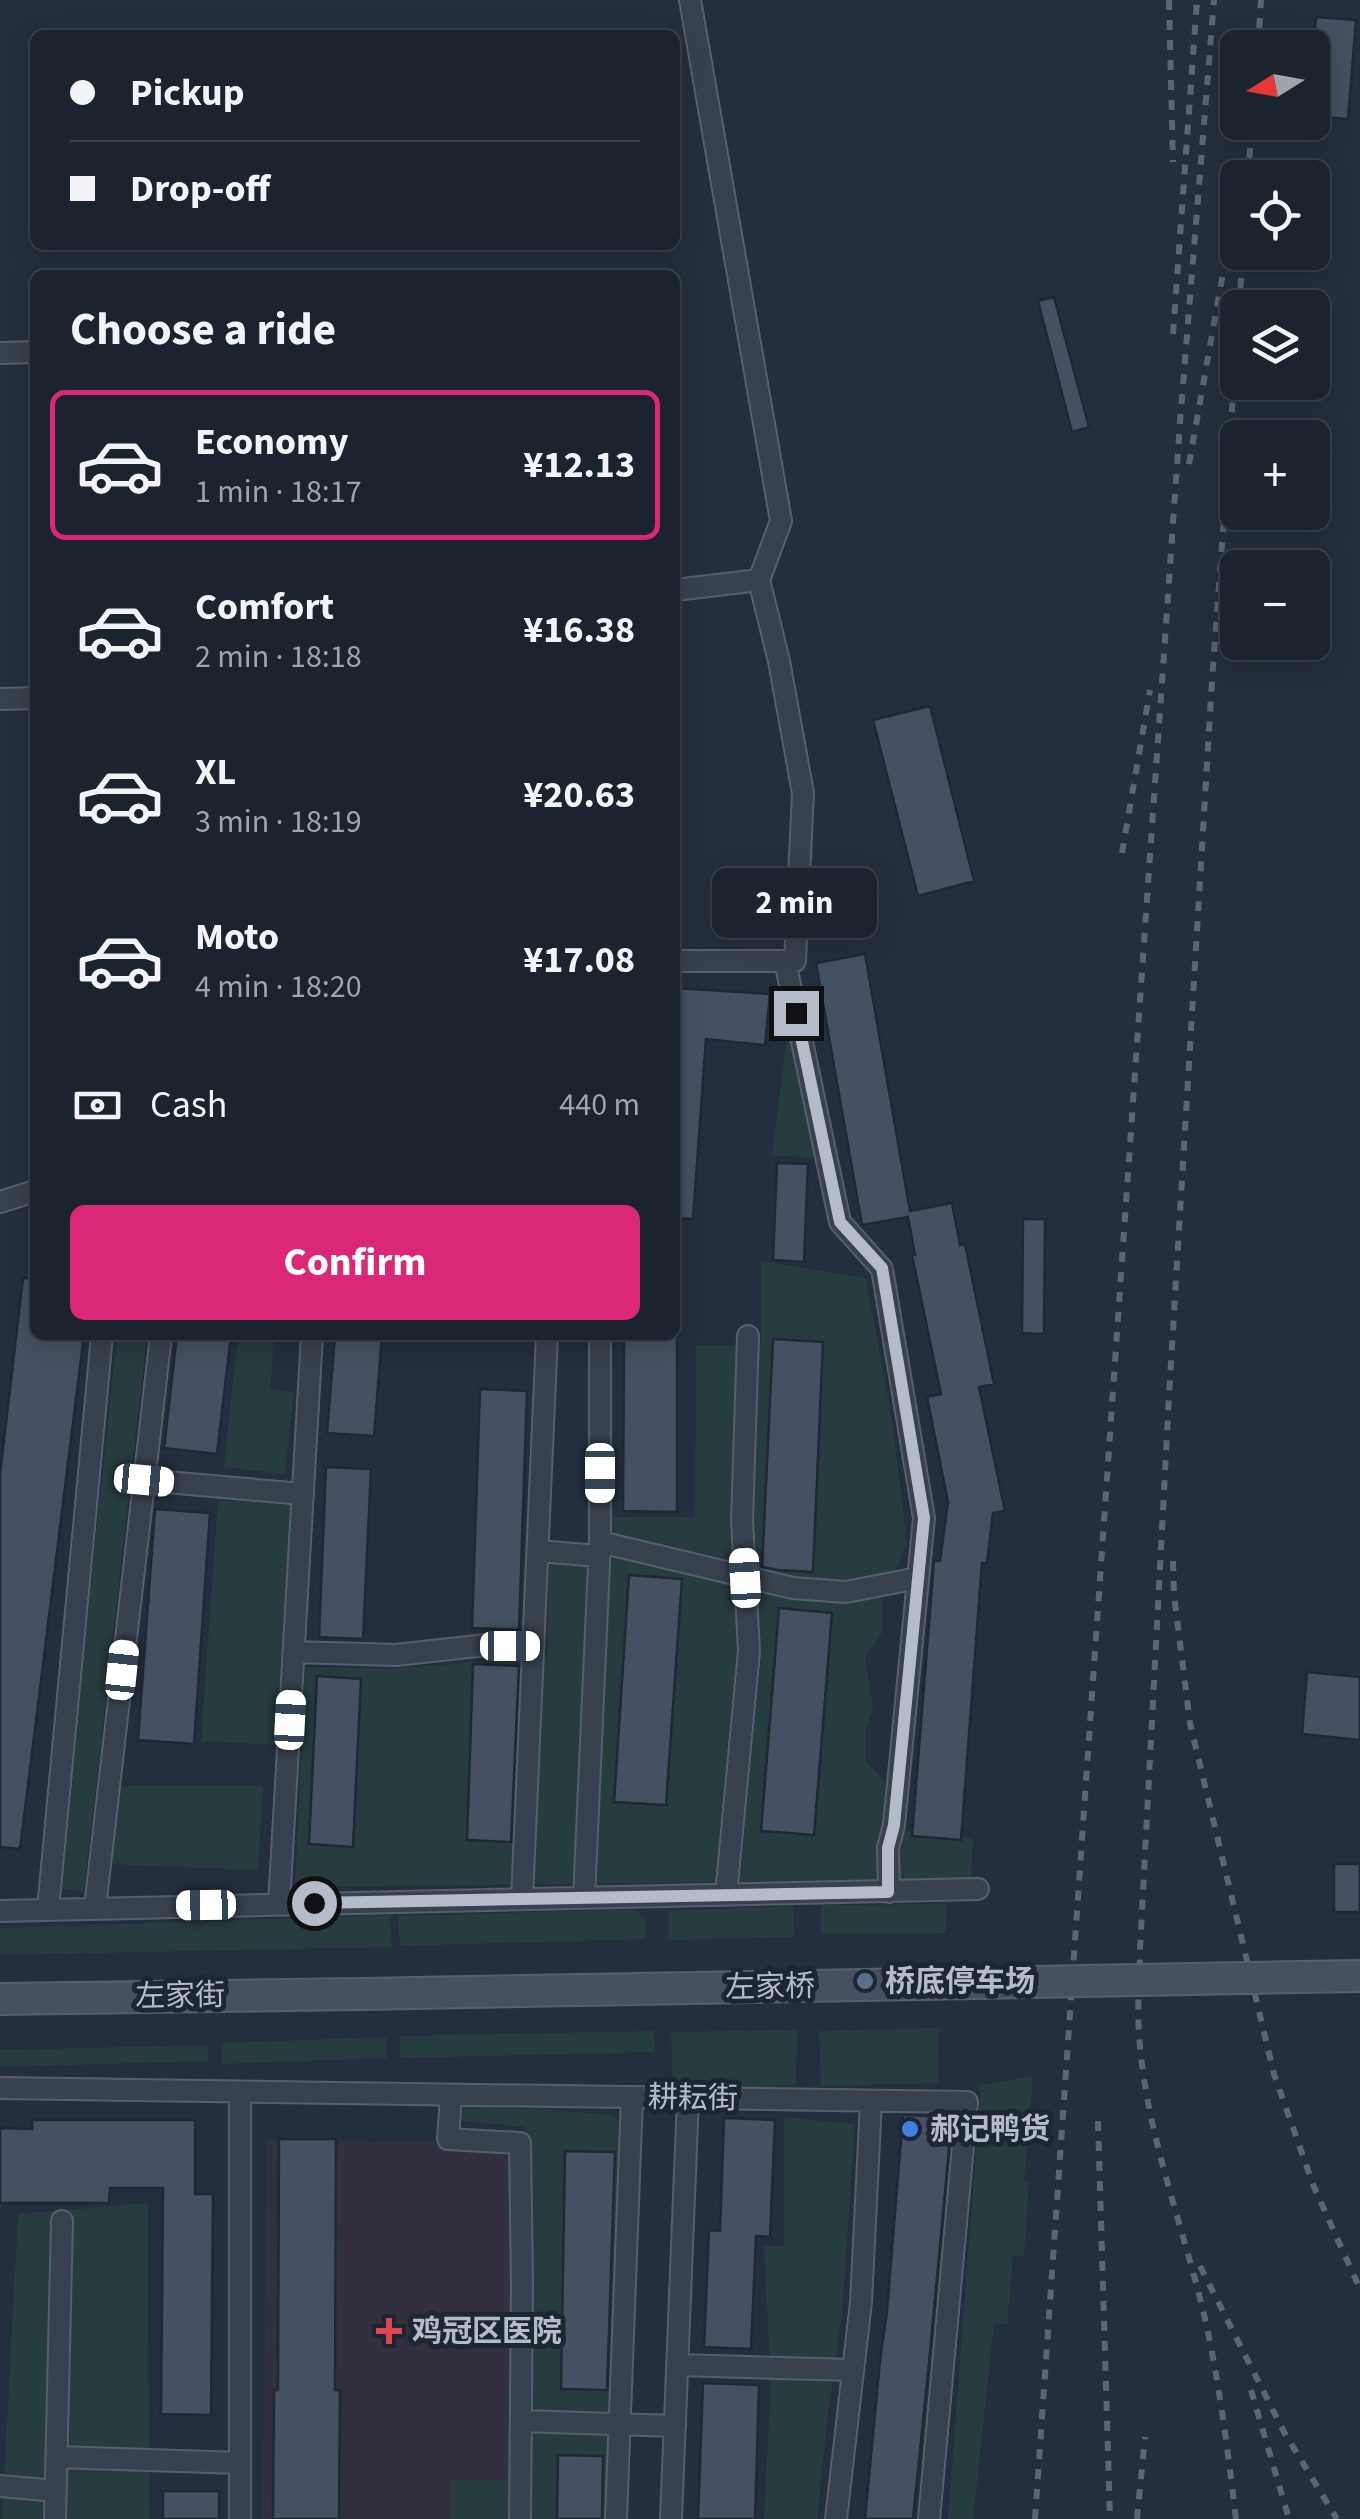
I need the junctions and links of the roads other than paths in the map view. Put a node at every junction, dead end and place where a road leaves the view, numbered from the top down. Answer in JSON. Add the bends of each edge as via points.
{"nodes":[{"id":1,"x":690,"y":0,"type":"edge"},
{"id":2,"x":30,"y":352,"type":"edge"},
{"id":3,"x":0,"y":353,"type":"edge"},
{"id":4,"x":759,"y":580,"type":"junction"},
{"id":5,"x":680,"y":589,"type":"edge"},
{"id":6,"x":30,"y":698,"type":"edge"},
{"id":7,"x":0,"y":699,"type":"edge"},
{"id":8,"x":680,"y":961,"type":"edge"},
{"id":9,"x":786,"y":961,"type":"junction"},
{"id":10,"x":30,"y":1193,"type":"edge"},
{"id":11,"x":0,"y":1202,"type":"edge"},
{"id":12,"x":748,"y":1336,"type":"dead end"},
{"id":13,"x":102,"y":1340,"type":"edge"},
{"id":14,"x":160,"y":1340,"type":"edge"},
{"id":15,"x":312,"y":1340,"type":"edge"},
{"id":16,"x":547,"y":1340,"type":"edge"},
{"id":17,"x":600,"y":1340,"type":"edge"},
{"id":18,"x":144,"y":1480,"type":"junction"},
{"id":19,"x":302,"y":1494,"type":"junction"},
{"id":20,"x":599,"y":1549,"type":"junction"},
{"id":21,"x":538,"y":1551,"type":"junction"},
{"id":22,"x":745,"y":1578,"type":"junction"},
{"id":23,"x":918,"y":1578,"type":"junction"},
{"id":24,"x":533,"y":1646,"type":"junction"},
{"id":25,"x":294,"y":1652,"type":"junction"},
{"id":26,"x":978,"y":1889,"type":"dead end"},
{"id":27,"x":888,"y":1892,"type":"junction"},
{"id":28,"x":726,"y":1895,"type":"junction"},
{"id":29,"x":584,"y":1898,"type":"junction"},
{"id":30,"x":522,"y":1899,"type":"junction"},
{"id":31,"x":279,"y":1904,"type":"junction"},
{"id":32,"x":48,"y":1908,"type":"junction"},
{"id":33,"x":95,"y":1908,"type":"junction"},
{"id":34,"x":0,"y":1911,"type":"edge"},
{"id":35,"x":1360,"y":1976,"type":"edge"},
{"id":36,"x":361,"y":1994,"type":"joint"},
{"id":37,"x":0,"y":1998,"type":"edge"},
{"id":38,"x":0,"y":2088,"type":"edge"},
{"id":39,"x":240,"y":2092,"type":"junction"},
{"id":40,"x":451,"y":2095,"type":"junction"},
{"id":41,"x":632,"y":2097,"type":"junction"},
{"id":42,"x":688,"y":2098,"type":"junction"},
{"id":43,"x":871,"y":2101,"type":"junction"},
{"id":44,"x":62,"y":2221,"type":"dead end"},
{"id":45,"x":678,"y":2365,"type":"junction"},
{"id":46,"x":854,"y":2370,"type":"junction"},
{"id":47,"x":520,"y":2421,"type":"junction"},
{"id":48,"x":620,"y":2424,"type":"junction"},
{"id":49,"x":675,"y":2426,"type":"junction"},
{"id":50,"x":57,"y":2457,"type":"junction"},
{"id":51,"x":240,"y":2463,"type":"junction"},
{"id":52,"x":0,"y":2486,"type":"edge"},
{"id":53,"x":56,"y":2491,"type":"junction"},
{"id":54,"x":56,"y":2519,"type":"edge"},
{"id":55,"x":240,"y":2519,"type":"edge"},
{"id":56,"x":520,"y":2519,"type":"edge"},
{"id":57,"x":616,"y":2519,"type":"edge"},
{"id":58,"x":671,"y":2519,"type":"edge"},
{"id":59,"x":836,"y":2519,"type":"edge"},
{"id":60,"x":929,"y":2519,"type":"edge"}],
"edges":[{"from":1,"to":4,"type":"street","via":[[781,521]]},
{"from":2,"to":3,"type":"street"},
{"from":4,"to":5,"type":"street"},
{"from":4,"to":9,"type":"street","via":[[803,793],[795,961]]},
{"from":6,"to":7,"type":"street"},
{"from":8,"to":9,"type":"street"},
{"from":9,"to":23,"type":"street","via":[[840,1222],[882,1268],[924,1518]]},
{"from":10,"to":11,"type":"street"},
{"from":12,"to":22,"type":"street"},
{"from":13,"to":32,"type":"street"},
{"from":14,"to":18,"type":"street"},
{"from":15,"to":19,"type":"street"},
{"from":16,"to":21,"type":"street"},
{"from":17,"to":20,"type":"street"},
{"from":18,"to":19,"type":"street"},
{"from":18,"to":33,"type":"street"},
{"from":19,"to":25,"type":"street"},
{"from":20,"to":21,"type":"street"},
{"from":20,"to":22,"type":"street"},
{"from":20,"to":29,"type":"street"},
{"from":21,"to":24,"type":"street"},
{"from":22,"to":23,"type":"street","via":[[846,1592]]},
{"from":22,"to":28,"type":"street","via":[[748,1650]]},
{"from":23,"to":27,"type":"street"},
{"from":24,"to":25,"type":"street"},
{"from":24,"to":30,"type":"street"},
{"from":25,"to":31,"type":"street"},
{"from":26,"to":27,"type":"street"},
{"from":27,"to":28,"type":"street"},
{"from":28,"to":29,"type":"street"},
{"from":29,"to":30,"type":"street"},
{"from":30,"to":31,"type":"street"},
{"from":31,"to":33,"type":"street"},
{"from":32,"to":33,"type":"street"},
{"from":32,"to":34,"type":"street"},
{"from":35,"to":36,"type":"main road","name":"左家桥","bridge":true},
{"from":36,"to":37,"type":"main road","name":"左家街"},
{"from":38,"to":39,"type":"street","name":"耕耘街"},
{"from":39,"to":40,"type":"street","name":"耕耘街"},
{"from":39,"to":51,"type":"street"},
{"from":40,"to":41,"type":"street","name":"耕耘街"},
{"from":40,"to":47,"type":"street","via":[[448,2139],[520,2144]]},
{"from":41,"to":42,"type":"street","name":"耕耘街"},
{"from":41,"to":48,"type":"street"},
{"from":42,"to":43,"type":"street","name":"耕耘街"},
{"from":42,"to":45,"type":"street"},
{"from":43,"to":46,"type":"street"},
{"from":43,"to":60,"type":"street","name":"耕耘街","via":[[967,2102]]},
{"from":44,"to":50,"type":"street"},
{"from":45,"to":46,"type":"street"},
{"from":45,"to":49,"type":"street"},
{"from":46,"to":59,"type":"street"},
{"from":47,"to":48,"type":"street"},
{"from":47,"to":56,"type":"street"},
{"from":48,"to":49,"type":"street"},
{"from":48,"to":57,"type":"street"},
{"from":49,"to":58,"type":"street"},
{"from":50,"to":51,"type":"street"},
{"from":50,"to":53,"type":"street"},
{"from":51,"to":55,"type":"street"},
{"from":52,"to":53,"type":"street"},
{"from":53,"to":54,"type":"street"}]}
